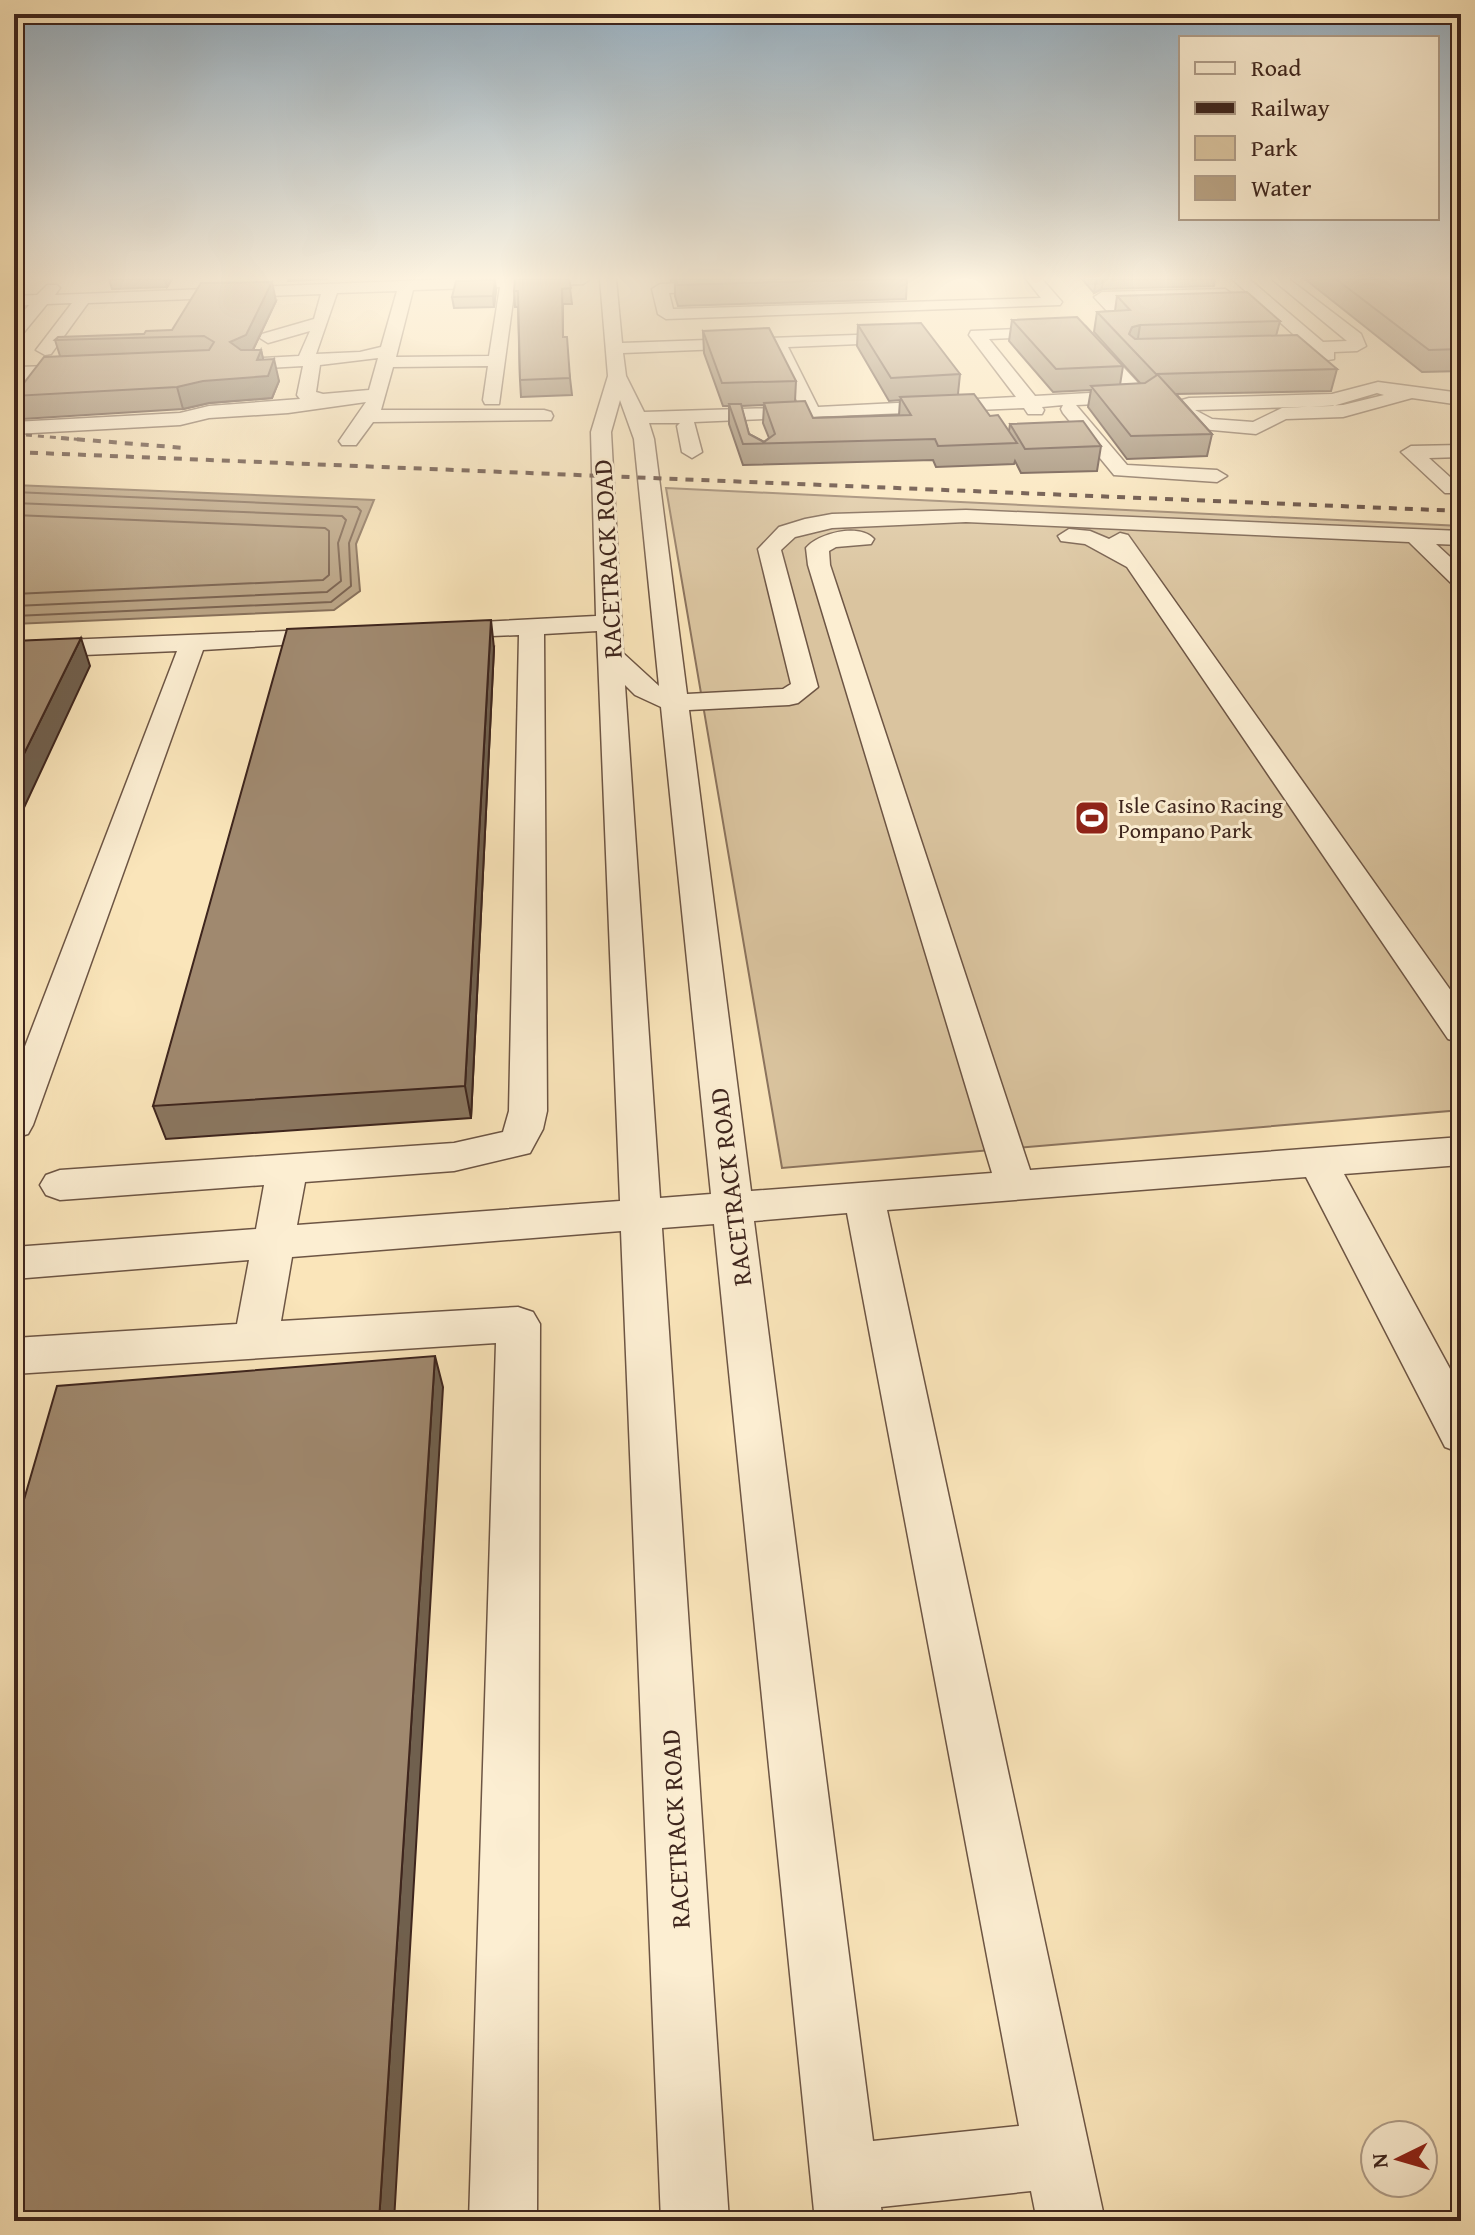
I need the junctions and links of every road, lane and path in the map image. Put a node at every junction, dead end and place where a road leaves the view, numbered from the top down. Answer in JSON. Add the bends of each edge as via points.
{"nodes":[{"id":1,"x":308,"y":383,"type":"edge"},
{"id":2,"x":380,"y":383,"type":"edge"},
{"id":3,"x":494,"y":383,"type":"edge"},
{"id":4,"x":611,"y":383,"type":"edge"},
{"id":5,"x":624,"y":383,"type":"edge"},
{"id":6,"x":792,"y":383,"type":"edge"},
{"id":7,"x":1014,"y":383,"type":"edge"},
{"id":8,"x":1129,"y":383,"type":"edge"},
{"id":9,"x":1371,"y":383,"type":"edge"},
{"id":10,"x":1378,"y":387,"type":"junction"},
{"id":11,"x":1409,"y":394,"type":"junction"},
{"id":12,"x":1461,"y":399,"type":"edge"},
{"id":13,"x":322,"y":400,"type":"junction"},
{"id":14,"x":492,"y":400,"type":"dead end"},
{"id":15,"x":373,"y":406,"type":"junction"},
{"id":16,"x":1032,"y":406,"type":"junction"},
{"id":17,"x":1111,"y":407,"type":"edge"},
{"id":18,"x":984,"y":408,"type":"junction"},
{"id":19,"x":1073,"y":413,"type":"junction"},
{"id":20,"x":1149,"y":414,"type":"edge"},
{"id":21,"x":544,"y":416,"type":"dead end"},
{"id":22,"x":804,"y":416,"type":"junction"},
{"id":23,"x":640,"y":423,"type":"junction"},
{"id":24,"x":687,"y":426,"type":"junction"},
{"id":25,"x":14,"y":428,"type":"edge"},
{"id":26,"x":349,"y":441,"type":"dead end"},
{"id":27,"x":1461,"y":451,"type":"edge"},
{"id":28,"x":692,"y":452,"type":"dead end"},
{"id":29,"x":1217,"y":476,"type":"dead end"},
{"id":30,"x":1452,"y":489,"type":"dead end"},
{"id":31,"x":1108,"y":523,"type":"junction"},
{"id":32,"x":1415,"y":536,"type":"junction"},
{"id":33,"x":1461,"y":538,"type":"edge"},
{"id":34,"x":1135,"y":562,"type":"junction"},
{"id":35,"x":1461,"y":580,"type":"edge"},
{"id":36,"x":611,"y":623,"type":"junction"},
{"id":37,"x":532,"y":626,"type":"junction"},
{"id":38,"x":425,"y":632,"type":"edge"},
{"id":39,"x":363,"y":635,"type":"edge"},
{"id":40,"x":193,"y":643,"type":"junction"},
{"id":41,"x":14,"y":650,"type":"edge"},
{"id":42,"x":613,"y":657,"type":"junction"},
{"id":43,"x":674,"y":703,"type":"junction"},
{"id":44,"x":1461,"y":1031,"type":"edge"},
{"id":45,"x":14,"y":1125,"type":"edge"},
{"id":46,"x":1461,"y":1151,"type":"edge"},
{"id":47,"x":1318,"y":1162,"type":"junction"},
{"id":48,"x":287,"y":1170,"type":"junction"},
{"id":49,"x":1015,"y":1184,"type":"junction"},
{"id":50,"x":60,"y":1185,"type":"dead end"},
{"id":51,"x":864,"y":1195,"type":"junction"},
{"id":52,"x":732,"y":1206,"type":"junction"},
{"id":53,"x":642,"y":1214,"type":"junction"},
{"id":54,"x":273,"y":1244,"type":"junction"},
{"id":55,"x":14,"y":1263,"type":"edge"},
{"id":56,"x":256,"y":1339,"type":"junction"},
{"id":57,"x":14,"y":1356,"type":"edge"},
{"id":58,"x":1461,"y":1433,"type":"edge"},
{"id":59,"x":1058,"y":2155,"type":"junction"},
{"id":60,"x":846,"y":2199,"type":"edge"},
{"id":61,"x":503,"y":2221,"type":"edge"},
{"id":62,"x":695,"y":2221,"type":"edge"},
{"id":63,"x":1071,"y":2221,"type":"edge"}],
"edges":[{"from":1,"to":13,"type":"street","via":[[306,395]]},
{"from":2,"to":15,"type":"street"},
{"from":3,"to":14,"type":"street"},
{"from":4,"to":36,"type":"street","name":"RACETRACK ROAD","via":[[601,432]]},
{"from":5,"to":23,"type":"street","name":"RACETRACK ROAD"},
{"from":6,"to":22,"type":"street"},
{"from":7,"to":16,"type":"street"},
{"from":8,"to":16,"type":"street","via":[[1141,396]]},
{"from":9,"to":10,"type":"street"},
{"from":10,"to":11,"type":"street"},
{"from":10,"to":11,"type":"street","via":[[1333,400],[1189,404],[1185,411],[1208,425],[1256,428],[1282,414],[1343,411]]},
{"from":11,"to":12,"type":"street","via":[[1436,404]]},
{"from":13,"to":15,"type":"street"},
{"from":13,"to":25,"type":"street","via":[[180,419]]},
{"from":15,"to":21,"type":"street"},
{"from":15,"to":26,"type":"street"},
{"from":16,"to":18,"type":"street"},
{"from":16,"to":19,"type":"street"},
{"from":17,"to":19,"type":"street"},
{"from":18,"to":22,"type":"street"},
{"from":18,"to":22,"type":"street","via":[[948,419],[896,417],[901,427],[802,431]]},
{"from":19,"to":20,"type":"street"},
{"from":19,"to":29,"type":"street","via":[[1121,471]]},
{"from":22,"to":23,"type":"street"},
{"from":22,"to":24,"type":"street","via":[[753,428]]},
{"from":23,"to":24,"type":"street"},
{"from":23,"to":43,"type":"street","name":"RACETRACK ROAD"},
{"from":24,"to":28,"type":"street"},
{"from":27,"to":30,"type":"street","via":[[1411,452]]},
{"from":31,"to":32,"type":"street"},
{"from":31,"to":34,"type":"street"},
{"from":31,"to":43,"type":"street","via":[[966,516],[832,521],[787,532],[769,549],[805,687],[789,697]]},
{"from":32,"to":33,"type":"street"},
{"from":32,"to":35,"type":"street"},
{"from":34,"to":44,"type":"street"},
{"from":34,"to":49,"type":"street","via":[[1075,535],[831,540],[817,548]]},
{"from":36,"to":37,"type":"street"},
{"from":36,"to":42,"type":"street","name":"RACETRACK ROAD"},
{"from":37,"to":38,"type":"street"},
{"from":37,"to":48,"type":"street","via":[[524,1129],[516,1143],[454,1157]]},
{"from":39,"to":40,"type":"street"},
{"from":40,"to":41,"type":"street"},
{"from":40,"to":45,"type":"street"},
{"from":42,"to":43,"type":"street","via":[[644,689]]},
{"from":42,"to":53,"type":"street","name":"RACETRACK ROAD"},
{"from":43,"to":52,"type":"street","name":"RACETRACK ROAD"},
{"from":46,"to":47,"type":"street"},
{"from":47,"to":49,"type":"street"},
{"from":47,"to":58,"type":"street"},
{"from":48,"to":50,"type":"street"},
{"from":48,"to":54,"type":"street"},
{"from":49,"to":51,"type":"street"},
{"from":51,"to":52,"type":"street"},
{"from":51,"to":59,"type":"street"},
{"from":52,"to":53,"type":"street"},
{"from":52,"to":60,"type":"street","name":"RACETRACK ROAD"},
{"from":53,"to":54,"type":"street"},
{"from":53,"to":62,"type":"street","name":"RACETRACK ROAD"},
{"from":54,"to":55,"type":"street"},
{"from":54,"to":56,"type":"street"},
{"from":56,"to":57,"type":"street"},
{"from":56,"to":61,"type":"street","via":[[518,1324]]},
{"from":59,"to":60,"type":"street"},
{"from":59,"to":63,"type":"street"}]}
